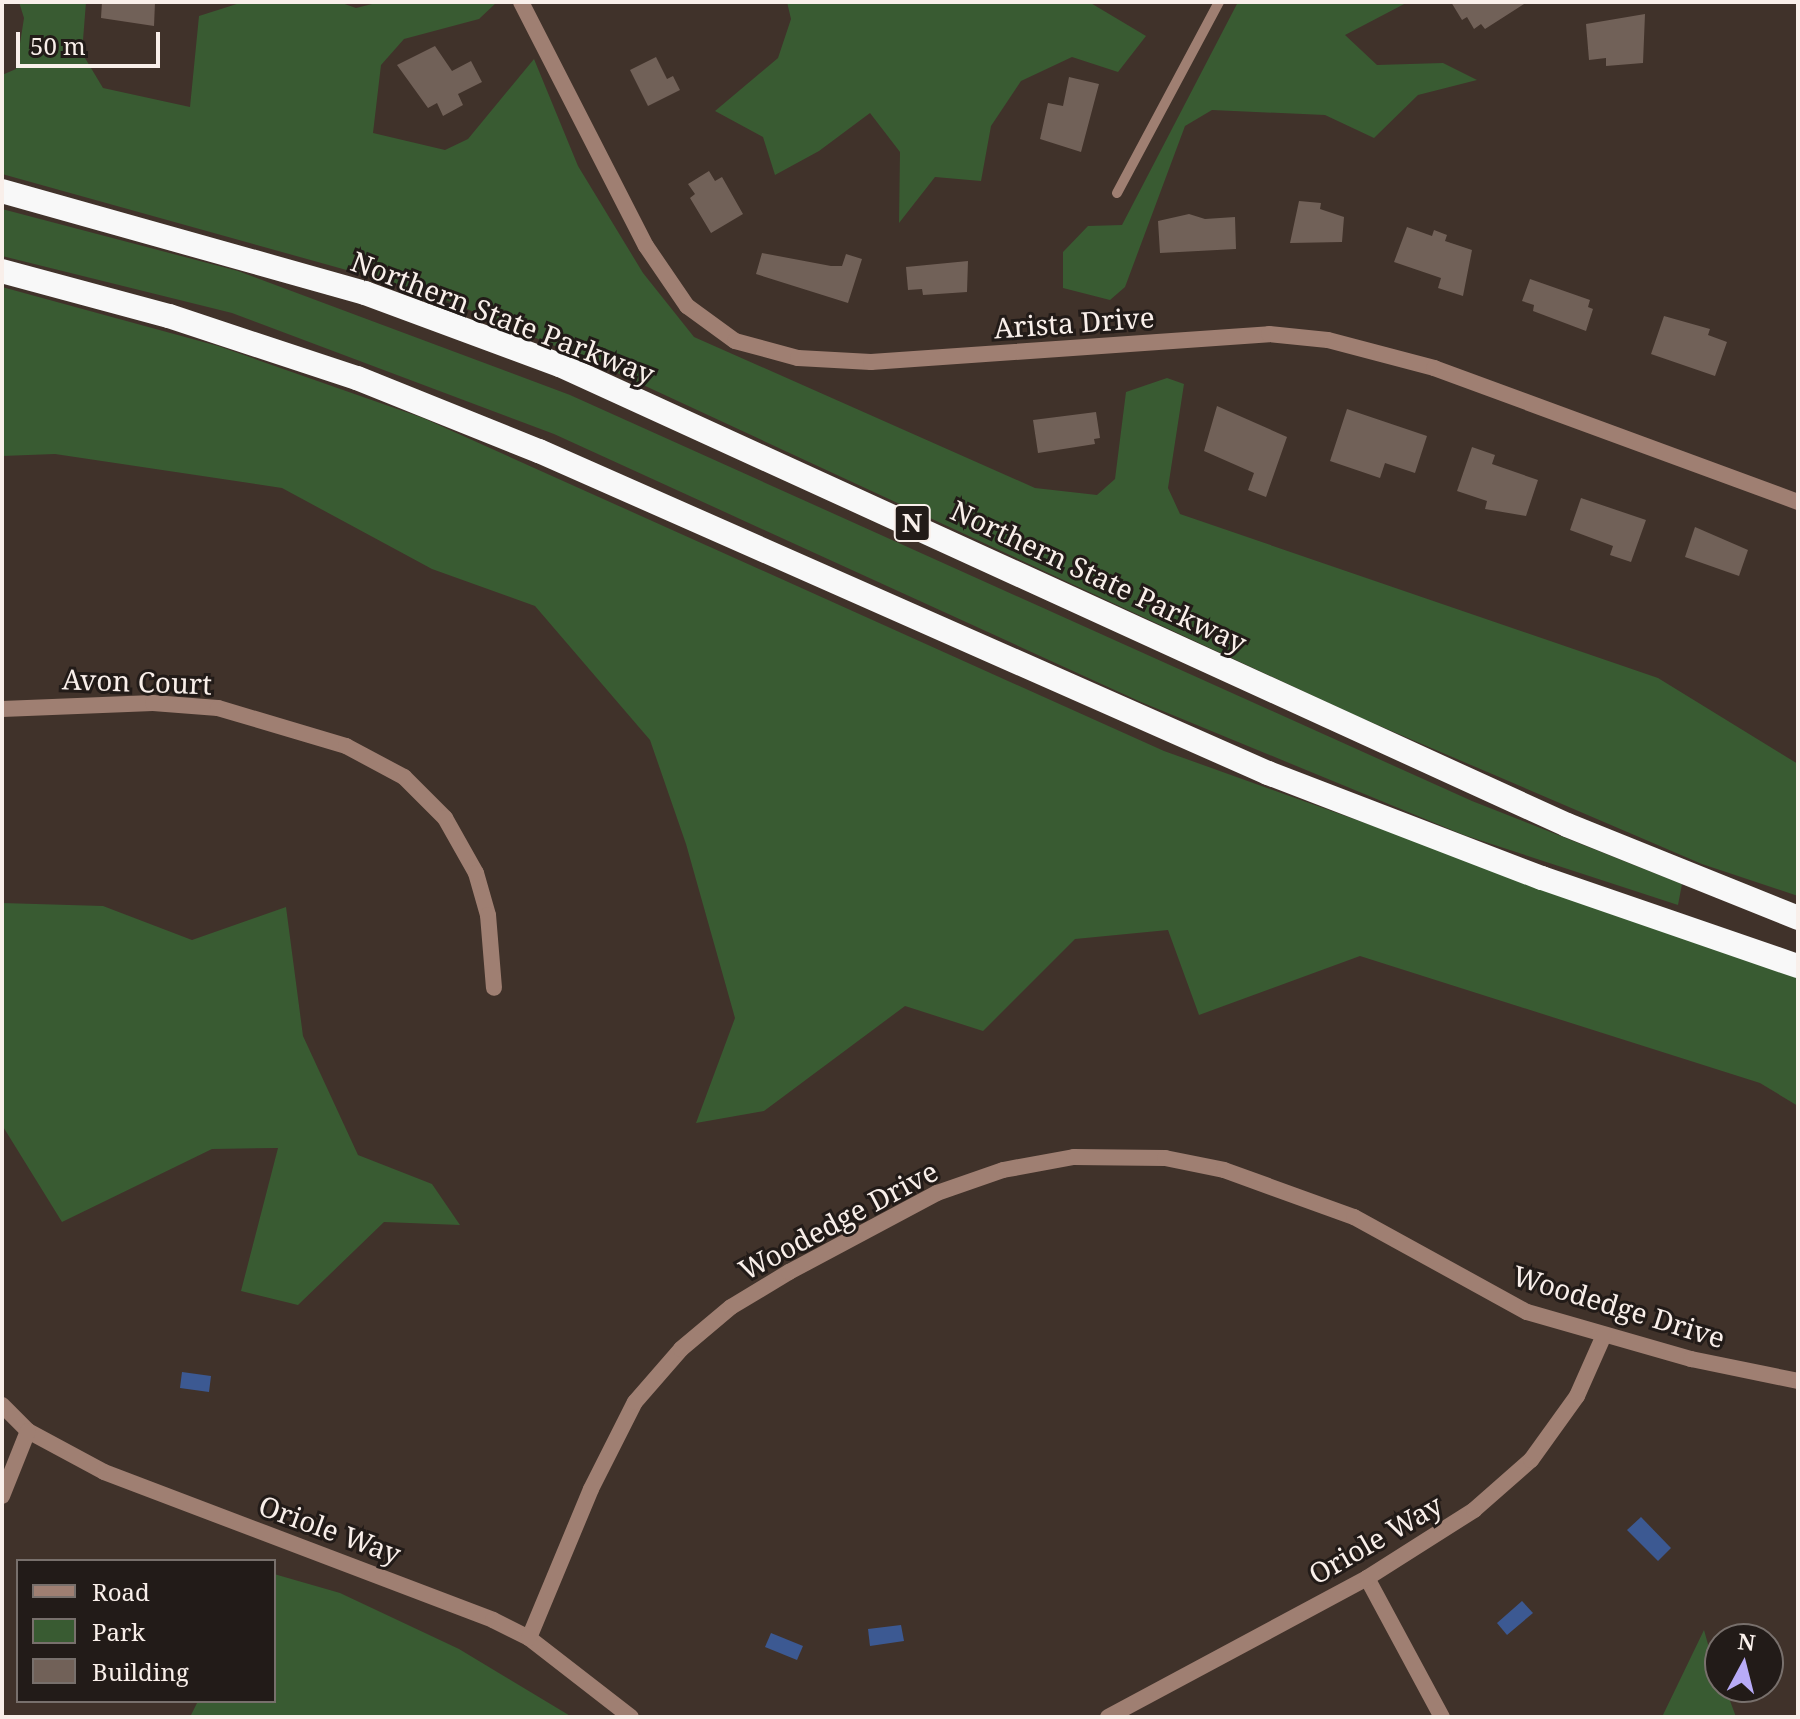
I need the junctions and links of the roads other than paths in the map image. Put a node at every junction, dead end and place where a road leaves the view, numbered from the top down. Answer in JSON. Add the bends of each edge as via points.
{"nodes":[{"id":1,"x":521,"y":2,"type":"edge"},
{"id":2,"x":1219,"y":2,"type":"edge"},
{"id":3,"x":2,"y":191,"type":"edge"},
{"id":4,"x":1117,"y":193,"type":"dead end"},
{"id":5,"x":2,"y":271,"type":"edge"},
{"id":6,"x":1798,"y":502,"type":"edge"},
{"id":7,"x":2,"y":709,"type":"edge"},
{"id":8,"x":1798,"y":918,"type":"edge"},
{"id":9,"x":1798,"y":966,"type":"edge"},
{"id":10,"x":494,"y":988,"type":"dead end"},
{"id":11,"x":1604,"y":1335,"type":"junction"},
{"id":12,"x":1798,"y":1381,"type":"edge"},
{"id":13,"x":2,"y":1405,"type":"edge"},
{"id":14,"x":28,"y":1431,"type":"junction"},
{"id":15,"x":2,"y":1496,"type":"edge"},
{"id":16,"x":1367,"y":1578,"type":"junction"},
{"id":17,"x":529,"y":1638,"type":"junction"},
{"id":18,"x":631,"y":1717,"type":"edge"},
{"id":19,"x":1108,"y":1717,"type":"edge"},
{"id":20,"x":1442,"y":1717,"type":"edge"}],
"edges":[{"from":1,"to":6,"type":"street","name":"Arista Drive","via":[[646,246],[687,306],[735,341],[798,358],[871,362],[1269,334],[1328,340],[1434,368]]},
{"from":2,"to":4,"type":"lane"},
{"from":3,"to":8,"type":"highway","name":"Northern State Parkway","number":"N","via":[[365,293],[560,365],[1567,825]]},
{"from":5,"to":9,"type":"highway","via":[[169,316],[357,378],[539,451],[1268,773],[1542,878]]},
{"from":7,"to":10,"type":"street","name":"Avon Court","via":[[153,703],[218,708],[346,746],[404,777],[445,818],[476,873],[488,915]]},
{"from":11,"to":12,"type":"street","name":"Woodedge Drive"},
{"from":11,"to":16,"type":"street","name":"Oriole Way","via":[[1577,1396],[1531,1460],[1474,1510]]},
{"from":11,"to":17,"type":"street","name":"Woodedge Drive","via":[[1527,1312],[1354,1217],[1224,1170],[1165,1158],[1074,1157],[1003,1170],[937,1193],[789,1272],[731,1307],[681,1349],[635,1402],[591,1489]]},
{"from":13,"to":14,"type":"street","name":"Oriole Way"},
{"from":14,"to":15,"type":"street"},
{"from":14,"to":17,"type":"street","name":"Oriole Way","via":[[104,1472],[399,1582]]},
{"from":16,"to":19,"type":"street","name":"Oriole Way"},
{"from":16,"to":20,"type":"street"},
{"from":17,"to":18,"type":"street","name":"Oriole Way"}]}
